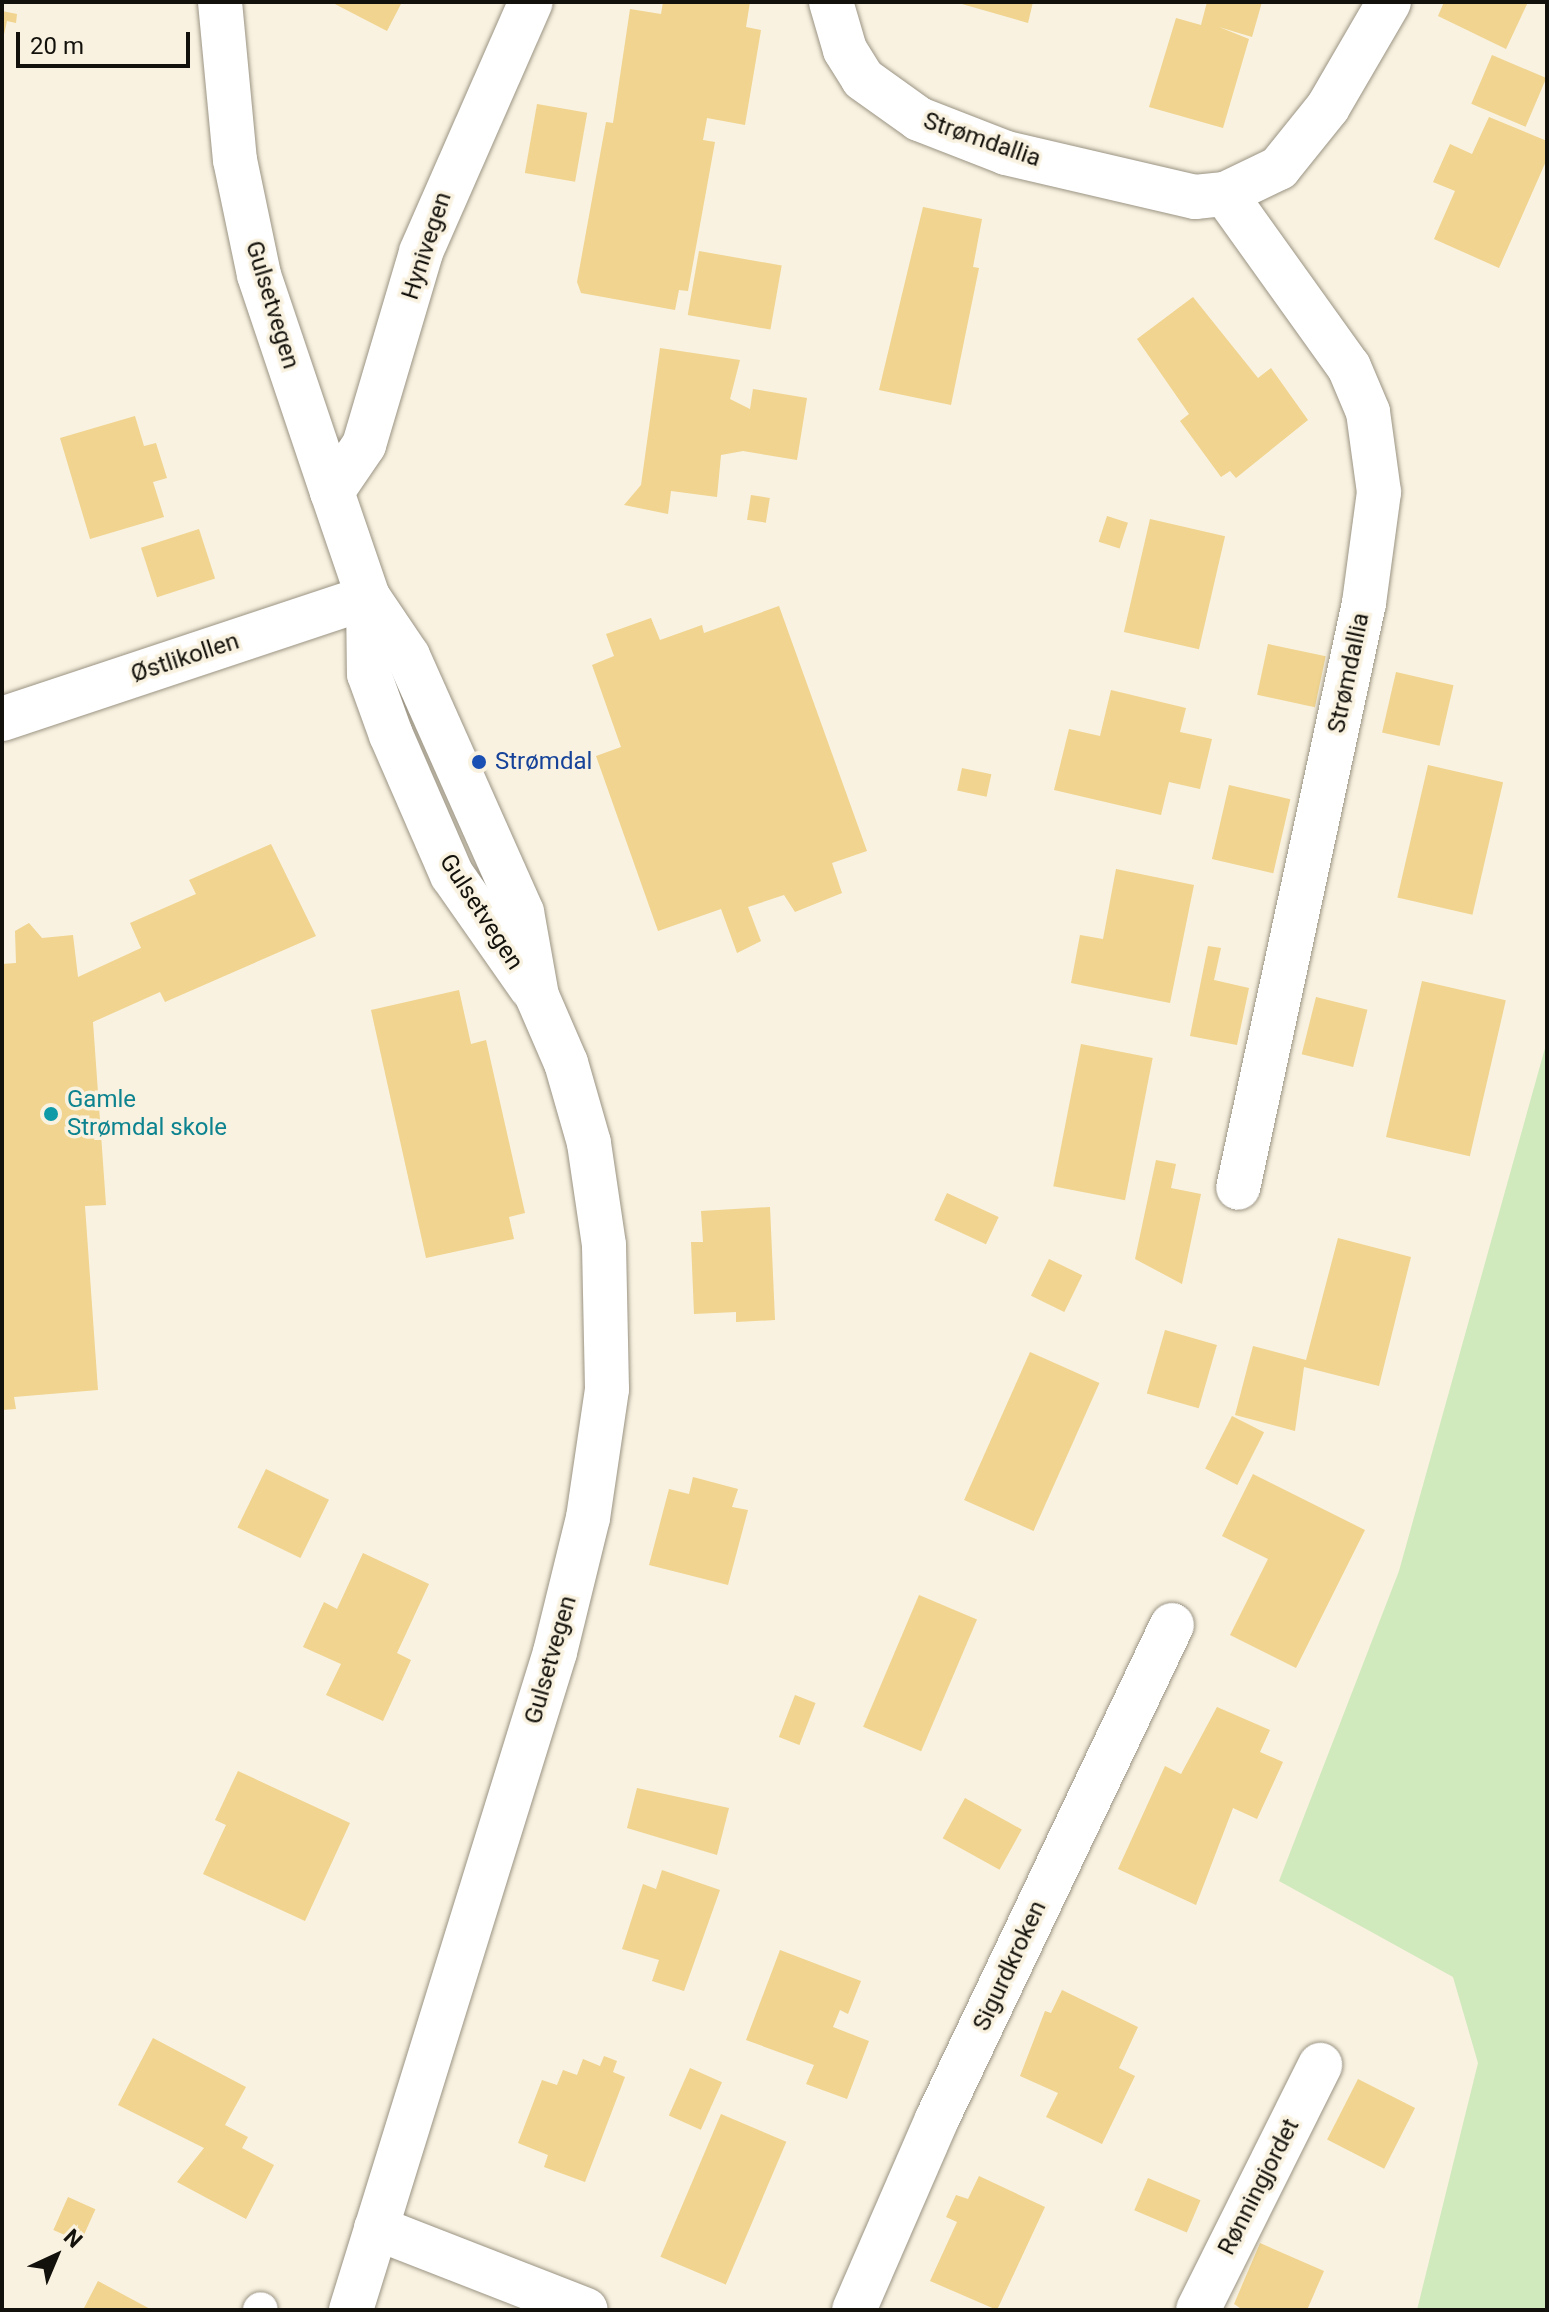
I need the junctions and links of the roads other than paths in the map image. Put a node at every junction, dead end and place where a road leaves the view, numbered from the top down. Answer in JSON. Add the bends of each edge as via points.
{"nodes":[{"id":1,"x":220,"y":2,"type":"edge"},
{"id":2,"x":531,"y":2,"type":"edge"},
{"id":3,"x":831,"y":2,"type":"edge"},
{"id":4,"x":1389,"y":2,"type":"edge"},
{"id":5,"x":1210,"y":195,"type":"junction"},
{"id":6,"x":332,"y":492,"type":"junction"},
{"id":7,"x":368,"y":597,"type":"junction"},
{"id":8,"x":2,"y":719,"type":"edge"},
{"id":9,"x":1238,"y":1188,"type":"dead end"},
{"id":10,"x":1172,"y":1625,"type":"dead end"},
{"id":11,"x":1320,"y":2065,"type":"dead end"},
{"id":12,"x":376,"y":2228,"type":"junction"},
{"id":13,"x":351,"y":2310,"type":"edge"},
{"id":14,"x":586,"y":2310,"type":"edge"},
{"id":15,"x":854,"y":2310,"type":"edge"},
{"id":16,"x":1198,"y":2310,"type":"edge"}],
"edges":[{"from":1,"to":6,"type":"street","name":"Gulsetvegen","via":[[235,160],[259,275]]},
{"from":2,"to":6,"type":"street","name":"Hynivegen","via":[[421,252],[364,445]]},
{"from":3,"to":5,"type":"street","name":"Strømdallia","via":[[845,50],[863,79],[919,119],[1006,153]]},
{"from":4,"to":5,"type":"street","via":[[1302,143],[1279,168]]},
{"from":5,"to":9,"type":"street","name":"Strømdallia","via":[[1349,367],[1368,412],[1379,492],[1364,603]]},
{"from":6,"to":7,"type":"street","name":"Gulsetvegen"},
{"from":7,"to":8,"type":"street","name":"Østlikollen"},
{"from":7,"to":12,"type":"street","name":"Gulsetvegen","via":[[408,656],[522,912],[537,996],[566,1063],[589,1143],[604,1245],[607,1389],[588,1518],[555,1652]]},
{"from":10,"to":15,"type":"street","name":"Sigurdkroken","via":[[937,2119]]},
{"from":11,"to":16,"type":"street","name":"Rønningjordet"},
{"from":12,"to":13,"type":"street","name":"Gulsetvegen"},
{"from":12,"to":14,"type":"street"}]}
